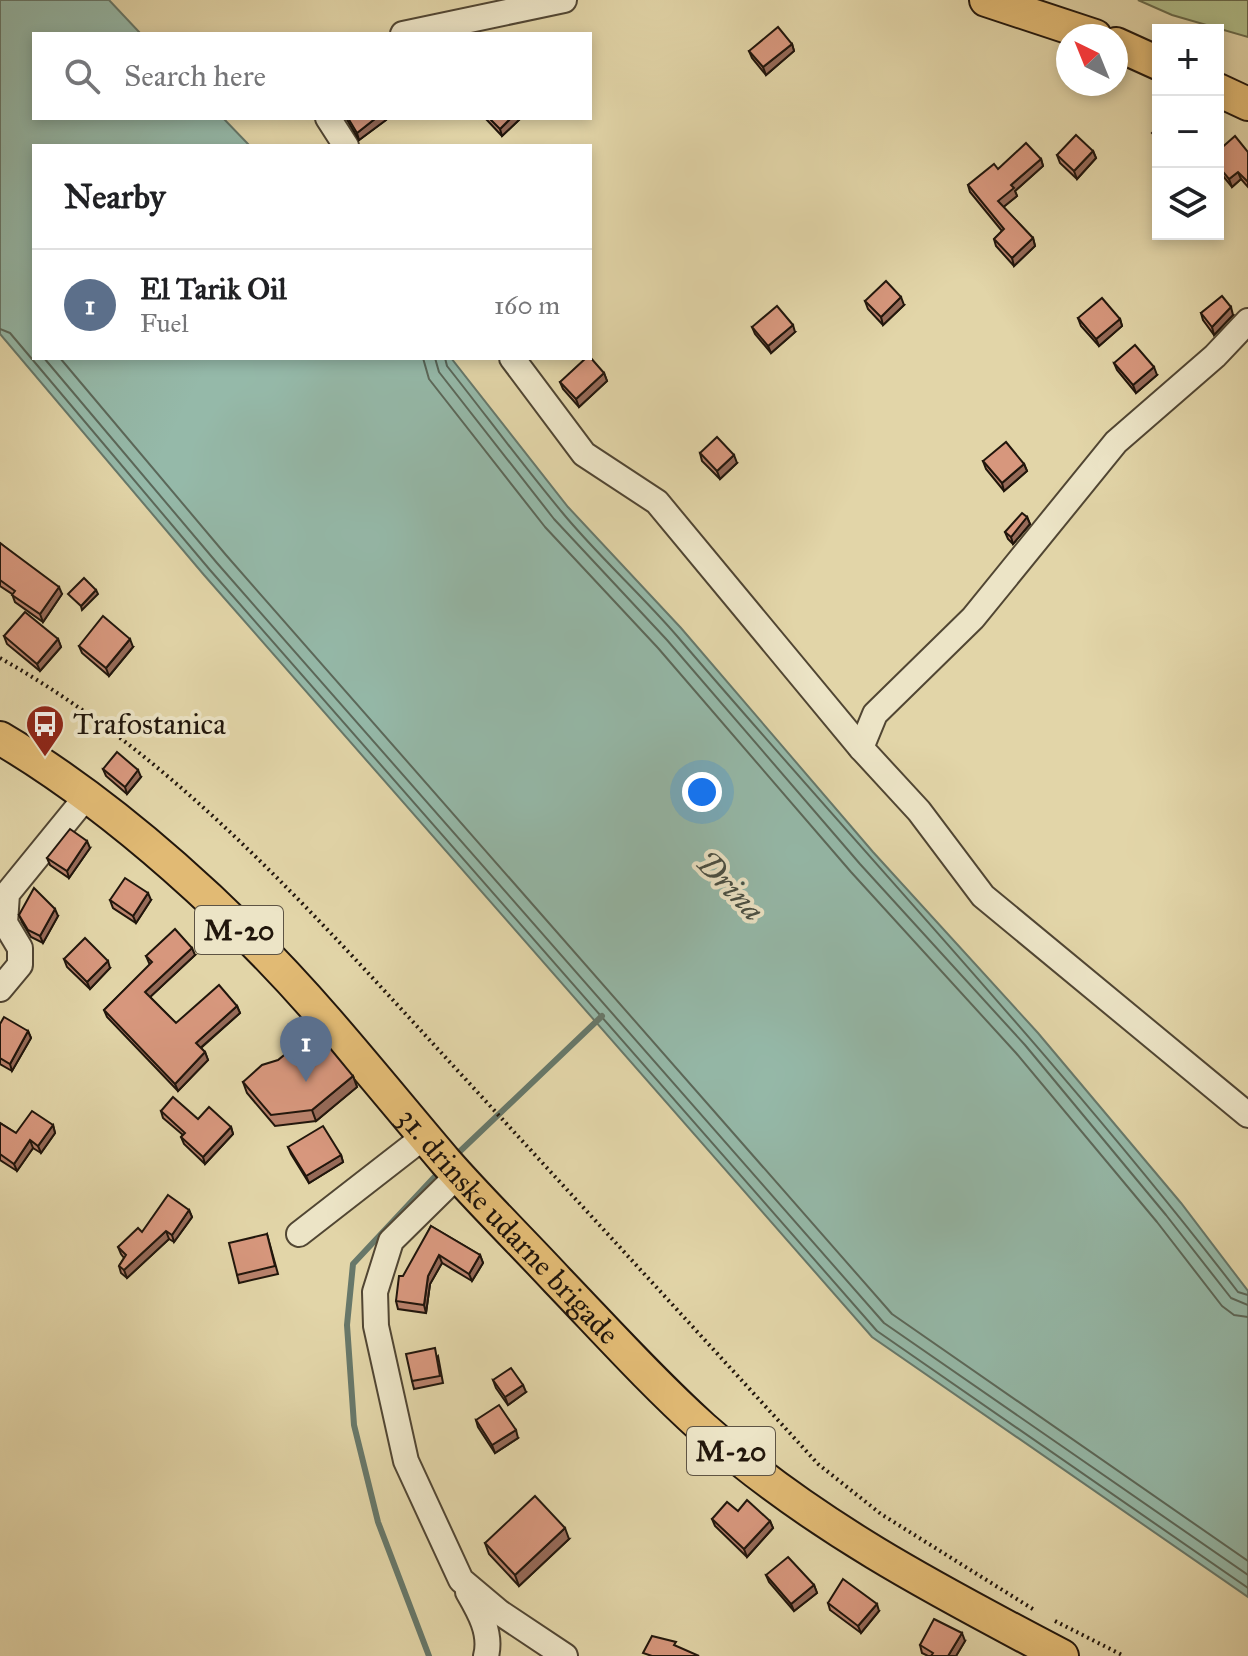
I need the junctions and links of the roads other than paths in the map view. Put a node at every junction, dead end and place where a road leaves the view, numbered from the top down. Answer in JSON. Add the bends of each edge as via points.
{"nodes":[{"id":1,"x":564,"y":0,"type":"edge"},
{"id":2,"x":986,"y":0,"type":"edge"},
{"id":3,"x":1059,"y":24,"type":"edge"},
{"id":4,"x":415,"y":32,"type":"edge"},
{"id":5,"x":1128,"y":49,"type":"edge"},
{"id":6,"x":1152,"y":60,"type":"edge"},
{"id":7,"x":1224,"y":93,"type":"edge"},
{"id":8,"x":1248,"y":104,"type":"edge"},
{"id":9,"x":329,"y":120,"type":"edge"},
{"id":10,"x":345,"y":144,"type":"edge"},
{"id":11,"x":1248,"y":321,"type":"edge"},
{"id":12,"x":514,"y":360,"type":"edge"},
{"id":13,"x":0,"y":738,"type":"edge"},
{"id":14,"x":861,"y":748,"type":"junction"},
{"id":15,"x":86,"y":797,"type":"junction"},
{"id":16,"x":0,"y":989,"type":"edge"},
{"id":17,"x":1248,"y":1115,"type":"edge"},
{"id":18,"x":446,"y":1161,"type":"junction"},
{"id":19,"x":299,"y":1234,"type":"dead end"},
{"id":20,"x":461,"y":1580,"type":"junction"},
{"id":21,"x":486,"y":1656,"type":"edge"},
{"id":22,"x":565,"y":1656,"type":"edge"},
{"id":23,"x":1062,"y":1656,"type":"edge"}],
"edges":[{"from":1,"to":4,"type":"street"},
{"from":2,"to":3,"type":"main road"},
{"from":5,"to":6,"type":"main road"},
{"from":7,"to":8,"type":"main road"},
{"from":9,"to":10,"type":"street"},
{"from":11,"to":14,"type":"street","via":[[1116,442],[973,618],[875,714]]},
{"from":12,"to":14,"type":"street","via":[[584,454],[657,502]]},
{"from":13,"to":15,"type":"main road","name":"31. drinske udarne brigade","number":"M-20"},
{"from":14,"to":17,"type":"street","via":[[919,811],[983,896]]},
{"from":15,"to":16,"type":"street","via":[[7,894],[5,923],[20,948],[20,965]]},
{"from":15,"to":18,"type":"main road","name":"31. drinske udarne brigade","number":"M-20","via":[[236,926],[324,1017]]},
{"from":18,"to":19,"type":"street"},
{"from":18,"to":20,"type":"street","via":[[391,1241],[375,1292],[376,1326],[406,1461]]},
{"from":18,"to":23,"type":"main road","name":"31. drinske udarne brigade","number":"M-20","via":[[648,1376],[762,1477],[896,1567]]},
{"from":20,"to":21,"type":"street","via":[[482,1618]]},
{"from":20,"to":22,"type":"street"}]}
